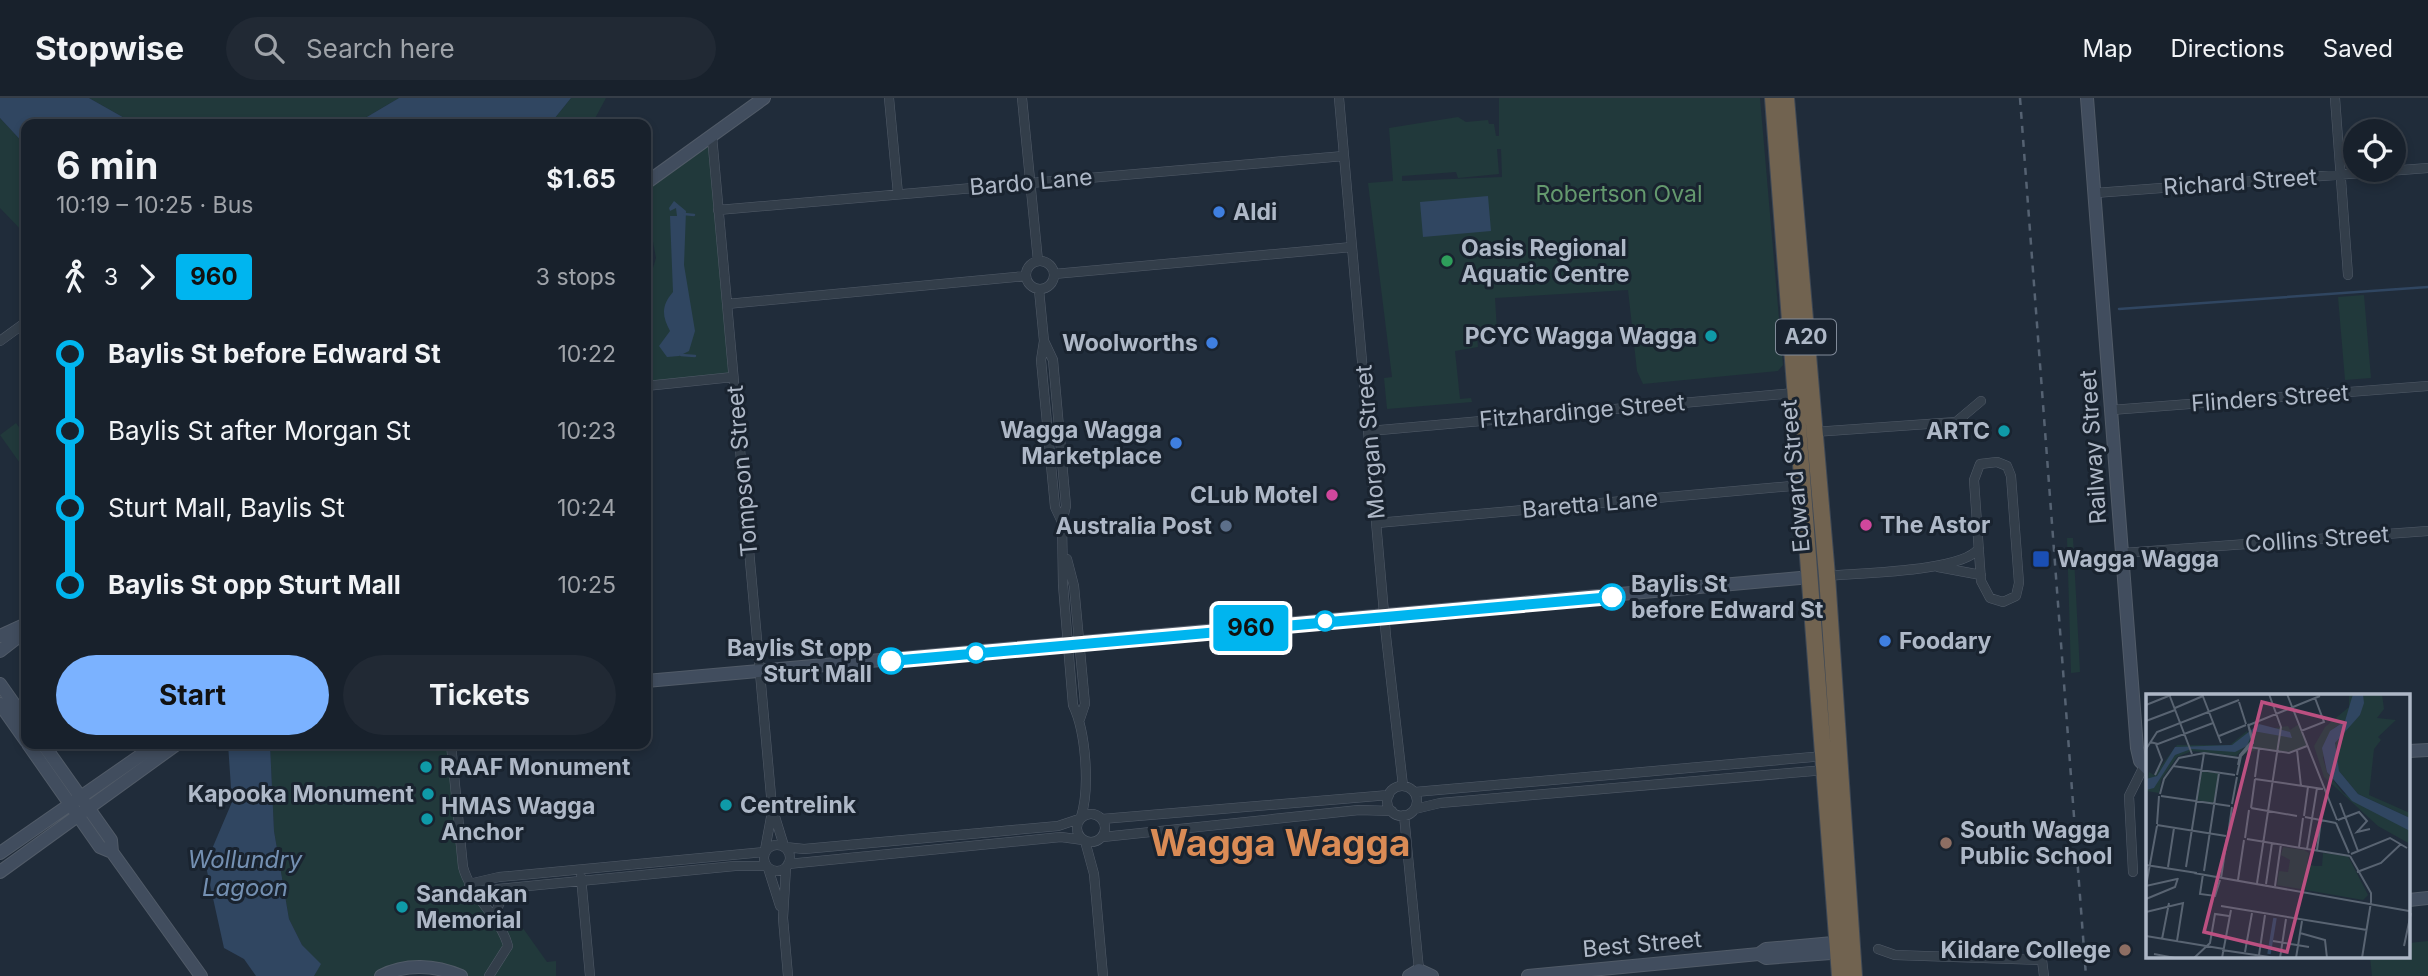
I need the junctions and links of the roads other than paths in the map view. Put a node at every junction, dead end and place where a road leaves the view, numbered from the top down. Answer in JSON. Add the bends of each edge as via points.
{"nodes":[{"id":1,"x":764,"y":98,"type":"edge"},
{"id":2,"x":889,"y":98,"type":"edge"},
{"id":3,"x":1022,"y":98,"type":"edge"},
{"id":4,"x":1339,"y":98,"type":"edge"},
{"id":5,"x":1773,"y":98,"type":"edge"},
{"id":6,"x":1786,"y":98,"type":"edge"},
{"id":7,"x":2087,"y":98,"type":"edge"},
{"id":8,"x":2335,"y":98,"type":"edge"},
{"id":9,"x":712,"y":136,"type":"junction"},
{"id":10,"x":1344,"y":156,"type":"junction"},
{"id":11,"x":2428,"y":168,"type":"edge"},
{"id":12,"x":2341,"y":174,"type":"junction"},
{"id":13,"x":651,"y":179,"type":"edge"},
{"id":14,"x":1030,"y":182,"type":"junction"},
{"id":15,"x":2095,"y":193,"type":"junction"},
{"id":16,"x":898,"y":194,"type":"junction"},
{"id":17,"x":718,"y":210,"type":"junction"},
{"id":18,"x":1352,"y":247,"type":"junction"},
{"id":19,"x":1038,"y":261,"type":"junction"},
{"id":20,"x":1054,"y":274,"type":"junction"},
{"id":21,"x":2348,"y":275,"type":"dead end"},
{"id":22,"x":1025,"y":276,"type":"junction"},
{"id":23,"x":1039,"y":290,"type":"junction"},
{"id":24,"x":727,"y":304,"type":"junction"},
{"id":25,"x":21,"y":326,"type":"edge"},
{"id":26,"x":0,"y":341,"type":"edge"},
{"id":27,"x":733,"y":377,"type":"junction"},
{"id":28,"x":651,"y":385,"type":"edge"},
{"id":29,"x":2428,"y":386,"type":"edge"},
{"id":30,"x":1803,"y":392,"type":"junction"},
{"id":31,"x":1982,"y":401,"type":"dead end"},
{"id":32,"x":2111,"y":410,"type":"junction"},
{"id":33,"x":1369,"y":431,"type":"junction"},
{"id":34,"x":1814,"y":432,"type":"junction"},
{"id":35,"x":1803,"y":485,"type":"junction"},
{"id":36,"x":1377,"y":523,"type":"junction"},
{"id":37,"x":2428,"y":531,"type":"edge"},
{"id":38,"x":1979,"y":548,"type":"junction"},
{"id":39,"x":2123,"y":553,"type":"junction"},
{"id":40,"x":1938,"y":567,"type":"junction"},
{"id":41,"x":1981,"y":575,"type":"junction"},
{"id":42,"x":1819,"y":577,"type":"junction"},
{"id":43,"x":1385,"y":616,"type":"junction"},
{"id":44,"x":21,"y":626,"type":"edge"},
{"id":45,"x":21,"y":632,"type":"edge"},
{"id":46,"x":0,"y":636,"type":"edge"},
{"id":47,"x":1074,"y":643,"type":"junction"},
{"id":48,"x":0,"y":650,"type":"edge"},
{"id":49,"x":760,"y":672,"type":"junction"},
{"id":50,"x":651,"y":681,"type":"edge"},
{"id":51,"x":0,"y":684,"type":"edge"},
{"id":52,"x":0,"y":704,"type":"edge"},
{"id":53,"x":21,"y":714,"type":"edge"},
{"id":54,"x":21,"y":734,"type":"edge"},
{"id":55,"x":33,"y":749,"type":"edge"},
{"id":56,"x":46,"y":749,"type":"edge"},
{"id":57,"x":151,"y":749,"type":"edge"},
{"id":58,"x":169,"y":749,"type":"edge"},
{"id":59,"x":451,"y":749,"type":"edge"},
{"id":60,"x":2428,"y":750,"type":"edge"},
{"id":61,"x":2410,"y":751,"type":"edge"},
{"id":62,"x":1748,"y":762,"type":"junction"},
{"id":63,"x":1825,"y":763,"type":"junction"},
{"id":64,"x":1697,"y":766,"type":"junction"},
{"id":65,"x":2146,"y":767,"type":"edge"},
{"id":66,"x":1640,"y":771,"type":"junction"},
{"id":67,"x":1750,"y":776,"type":"junction"},
{"id":68,"x":1589,"y":777,"type":"junction"},
{"id":69,"x":1698,"y":781,"type":"junction"},
{"id":70,"x":1532,"y":783,"type":"junction"},
{"id":71,"x":1086,"y":786,"type":"junction"},
{"id":72,"x":1403,"y":786,"type":"junction"},
{"id":73,"x":1641,"y":786,"type":"junction"},
{"id":74,"x":1480,"y":788,"type":"junction"},
{"id":75,"x":1590,"y":790,"type":"junction"},
{"id":76,"x":1415,"y":792,"type":"junction"},
{"id":77,"x":1389,"y":795,"type":"junction"},
{"id":78,"x":1533,"y":795,"type":"junction"},
{"id":79,"x":1482,"y":799,"type":"junction"},
{"id":80,"x":1317,"y":803,"type":"junction"},
{"id":81,"x":79,"y":806,"type":"junction"},
{"id":82,"x":772,"y":807,"type":"junction"},
{"id":83,"x":1272,"y":807,"type":"junction"},
{"id":84,"x":1415,"y":808,"type":"junction"},
{"id":85,"x":1216,"y":811,"type":"junction"},
{"id":86,"x":1391,"y":811,"type":"junction"},
{"id":87,"x":1318,"y":814,"type":"junction"},
{"id":88,"x":1169,"y":815,"type":"junction"},
{"id":89,"x":1404,"y":815,"type":"junction"},
{"id":90,"x":1080,"y":818,"type":"junction"},
{"id":91,"x":1102,"y":818,"type":"junction"},
{"id":92,"x":1273,"y":818,"type":"junction"},
{"id":93,"x":1218,"y":823,"type":"junction"},
{"id":94,"x":1170,"y":828,"type":"junction"},
{"id":95,"x":1006,"y":830,"type":"junction"},
{"id":96,"x":961,"y":835,"type":"junction"},
{"id":97,"x":1101,"y":838,"type":"junction"},
{"id":98,"x":904,"y":840,"type":"junction"},
{"id":99,"x":1084,"y":841,"type":"junction"},
{"id":100,"x":1007,"y":842,"type":"junction"},
{"id":101,"x":860,"y":845,"type":"junction"},
{"id":102,"x":784,"y":847,"type":"junction"},
{"id":103,"x":962,"y":847,"type":"junction"},
{"id":104,"x":765,"y":851,"type":"junction"},
{"id":105,"x":906,"y":852,"type":"junction"},
{"id":106,"x":0,"y":853,"type":"edge"},
{"id":107,"x":861,"y":856,"type":"junction"},
{"id":108,"x":649,"y":864,"type":"junction"},
{"id":109,"x":694,"y":865,"type":"junction"},
{"id":110,"x":787,"y":866,"type":"junction"},
{"id":111,"x":767,"y":867,"type":"junction"},
{"id":112,"x":580,"y":870,"type":"junction"},
{"id":113,"x":0,"y":872,"type":"edge"},
{"id":114,"x":2133,"y":872,"type":"dead end"},
{"id":115,"x":651,"y":874,"type":"junction"},
{"id":116,"x":1094,"y":874,"type":"junction"},
{"id":117,"x":581,"y":881,"type":"junction"},
{"id":118,"x":469,"y":884,"type":"junction"},
{"id":119,"x":506,"y":889,"type":"junction"},
{"id":120,"x":478,"y":896,"type":"junction"},
{"id":121,"x":2428,"y":898,"type":"edge"},
{"id":122,"x":2410,"y":900,"type":"edge"},
{"id":123,"x":493,"y":918,"type":"junction"},
{"id":124,"x":783,"y":918,"type":"junction"},
{"id":125,"x":1845,"y":947,"type":"junction"},
{"id":126,"x":1878,"y":949,"type":"dead end"},
{"id":127,"x":1414,"y":973,"type":"edge"},
{"id":128,"x":201,"y":976,"type":"edge"},
{"id":129,"x":381,"y":976,"type":"edge"},
{"id":130,"x":461,"y":976,"type":"edge"},
{"id":131,"x":489,"y":976,"type":"edge"},
{"id":132,"x":590,"y":976,"type":"edge"},
{"id":133,"x":788,"y":976,"type":"edge"},
{"id":134,"x":1103,"y":976,"type":"edge"},
{"id":135,"x":1432,"y":976,"type":"edge"},
{"id":136,"x":1528,"y":976,"type":"edge"},
{"id":137,"x":1840,"y":976,"type":"edge"},
{"id":138,"x":1854,"y":976,"type":"edge"},
{"id":139,"x":2044,"y":976,"type":"edge"}],
"edges":[{"from":1,"to":9,"type":"street"},
{"from":2,"to":16,"type":"street"},
{"from":3,"to":14,"type":"street"},
{"from":4,"to":10,"type":"street","name":"Morgan Street"},
{"from":5,"to":30,"type":"highway","name":"Edward Street","number":"A20"},
{"from":6,"to":30,"type":"highway","name":"Edward Street","number":"A20"},
{"from":7,"to":15,"type":"street","name":"Railway Street"},
{"from":8,"to":12,"type":"street"},
{"from":9,"to":13,"type":"street"},
{"from":9,"to":17,"type":"street","name":"Tompson Street"},
{"from":10,"to":14,"type":"street","name":"Bardo Lane"},
{"from":10,"to":18,"type":"street","name":"Morgan Street"},
{"from":11,"to":12,"type":"street","name":"Richard Street"},
{"from":12,"to":15,"type":"street","name":"Richard Street"},
{"from":12,"to":21,"type":"street"},
{"from":14,"to":16,"type":"street","name":"Bardo Lane"},
{"from":14,"to":19,"type":"street"},
{"from":15,"to":32,"type":"street","name":"Railway Street"},
{"from":16,"to":17,"type":"street","name":"Bardo Lane"},
{"from":17,"to":24,"type":"street","name":"Tompson Street"},
{"from":18,"to":20,"type":"street"},
{"from":18,"to":33,"type":"street","name":"Morgan Street"},
{"from":19,"to":20,"type":"street","via":[[1047,263]]},
{"from":19,"to":22,"type":"street"},
{"from":20,"to":23,"type":"street","via":[[1048,287]]},
{"from":22,"to":23,"type":"street"},
{"from":22,"to":24,"type":"street"},
{"from":23,"to":47,"type":"street","via":[[1054,496],[1062,522],[1063,585]]},
{"from":24,"to":27,"type":"street","name":"Tompson Street"},
{"from":25,"to":26,"type":"street"},
{"from":27,"to":28,"type":"street"},
{"from":27,"to":49,"type":"street","name":"Tompson Street"},
{"from":29,"to":32,"type":"street","name":"Flinders Street"},
{"from":30,"to":33,"type":"street","name":"Fitzhardinge Street"},
{"from":30,"to":34,"type":"highway","name":"Edward Street","number":"A20"},
{"from":30,"to":35,"type":"highway","name":"Edward Street","number":"A20"},
{"from":31,"to":34,"type":"street","via":[[1956,422]]},
{"from":32,"to":39,"type":"street","name":"Railway Street"},
{"from":33,"to":36,"type":"street","name":"Morgan Street"},
{"from":34,"to":42,"type":"highway","name":"Edward Street","number":"A20"},
{"from":35,"to":36,"type":"street","name":"Baretta Lane"},
{"from":35,"to":42,"type":"highway","name":"Edward Street","number":"A20"},
{"from":36,"to":43,"type":"street","name":"Morgan Street"},
{"from":37,"to":39,"type":"street","name":"Collins Street"},
{"from":38,"to":40,"type":"street","via":[[1970,557]]},
{"from":38,"to":41,"type":"street"},
{"from":38,"to":41,"type":"street","via":[[1975,471],[1982,464],[2001,463],[2011,475],[2018,591],[2010,600],[1994,601],[1984,591]]},
{"from":39,"to":65,"type":"street","name":"Railway Street","via":[[2137,748]]},
{"from":40,"to":41,"type":"street"},
{"from":40,"to":42,"type":"street"},
{"from":42,"to":43,"type":"street"},
{"from":42,"to":63,"type":"highway","name":"Edward Street","number":"A20"},
{"from":42,"to":125,"type":"highway","name":"Edward Street","number":"A20"},
{"from":43,"to":47,"type":"street"},
{"from":43,"to":72,"type":"street","name":"Morgan Street"},
{"from":44,"to":46,"type":"street"},
{"from":45,"to":48,"type":"street"},
{"from":47,"to":49,"type":"street"},
{"from":47,"to":71,"type":"street","via":[[1073,705],[1080,719]]},
{"from":49,"to":50,"type":"street"},
{"from":49,"to":82,"type":"street","name":"Tompson Street"},
{"from":51,"to":53,"type":"street"},
{"from":52,"to":54,"type":"street"},
{"from":55,"to":81,"type":"street"},
{"from":56,"to":81,"type":"street"},
{"from":57,"to":81,"type":"street"},
{"from":58,"to":81,"type":"street"},
{"from":59,"to":118,"type":"street","via":[[462,859]]},
{"from":60,"to":61,"type":"street"},
{"from":62,"to":63,"type":"street"},
{"from":62,"to":64,"type":"street"},
{"from":62,"to":67,"type":"street"},
{"from":63,"to":67,"type":"street"},
{"from":63,"to":125,"type":"highway","name":"Edward Street","number":"A20"},
{"from":64,"to":66,"type":"street"},
{"from":64,"to":69,"type":"street"},
{"from":65,"to":114,"type":"street","name":"Railway Street","via":[[2129,796]]},
{"from":66,"to":68,"type":"street"},
{"from":66,"to":73,"type":"street"},
{"from":67,"to":69,"type":"street"},
{"from":68,"to":70,"type":"street"},
{"from":68,"to":75,"type":"street"},
{"from":69,"to":73,"type":"street"},
{"from":70,"to":74,"type":"street"},
{"from":70,"to":78,"type":"street"},
{"from":71,"to":90,"type":"street"},
{"from":71,"to":91,"type":"street"},
{"from":72,"to":76,"type":"street"},
{"from":72,"to":77,"type":"street"},
{"from":73,"to":75,"type":"street"},
{"from":74,"to":76,"type":"street"},
{"from":74,"to":79,"type":"street"},
{"from":75,"to":78,"type":"street"},
{"from":76,"to":84,"type":"street"},
{"from":77,"to":80,"type":"street"},
{"from":77,"to":86,"type":"street"},
{"from":78,"to":79,"type":"street"},
{"from":79,"to":84,"type":"street"},
{"from":80,"to":83,"type":"street"},
{"from":80,"to":87,"type":"street"},
{"from":81,"to":106,"type":"street"},
{"from":81,"to":113,"type":"street"},
{"from":81,"to":128,"type":"street","via":[[100,847],[112,852]]},
{"from":82,"to":102,"type":"street","name":"Tompson Street"},
{"from":82,"to":104,"type":"street","name":"Tompson Street"},
{"from":83,"to":85,"type":"street"},
{"from":83,"to":92,"type":"street"},
{"from":84,"to":89,"type":"street"},
{"from":85,"to":88,"type":"street"},
{"from":85,"to":93,"type":"street"},
{"from":86,"to":87,"type":"street"},
{"from":86,"to":89,"type":"street"},
{"from":87,"to":92,"type":"street"},
{"from":88,"to":91,"type":"street"},
{"from":88,"to":94,"type":"street"},
{"from":89,"to":127,"type":"street"},
{"from":90,"to":91,"type":"street","via":[[1090,813]]},
{"from":90,"to":95,"type":"street","via":[[1058,826]]},
{"from":90,"to":99,"type":"street","via":[[1076,827]]},
{"from":91,"to":97,"type":"street"},
{"from":92,"to":93,"type":"street"},
{"from":93,"to":94,"type":"street"},
{"from":94,"to":97,"type":"street"},
{"from":95,"to":96,"type":"street"},
{"from":95,"to":100,"type":"street"},
{"from":96,"to":98,"type":"street"},
{"from":96,"to":103,"type":"street"},
{"from":97,"to":99,"type":"street"},
{"from":97,"to":116,"type":"street"},
{"from":98,"to":101,"type":"street"},
{"from":98,"to":105,"type":"street"},
{"from":99,"to":100,"type":"street","via":[[1061,837]]},
{"from":99,"to":116,"type":"street"},
{"from":100,"to":103,"type":"street"},
{"from":101,"to":102,"type":"street"},
{"from":101,"to":107,"type":"street"},
{"from":102,"to":104,"type":"street","via":[[772,845]]},
{"from":102,"to":110,"type":"street","via":[[790,855]]},
{"from":103,"to":105,"type":"street"},
{"from":104,"to":109,"type":"street"},
{"from":104,"to":111,"type":"street"},
{"from":105,"to":107,"type":"street"},
{"from":107,"to":110,"type":"street"},
{"from":108,"to":109,"type":"street"},
{"from":108,"to":112,"type":"street"},
{"from":108,"to":115,"type":"street"},
{"from":109,"to":111,"type":"street"},
{"from":109,"to":115,"type":"street"},
{"from":110,"to":111,"type":"street","via":[[779,871]]},
{"from":110,"to":124,"type":"street"},
{"from":111,"to":124,"type":"street"},
{"from":112,"to":117,"type":"street"},
{"from":112,"to":118,"type":"street","via":[[496,877]]},
{"from":115,"to":117,"type":"street"},
{"from":116,"to":134,"type":"street"},
{"from":117,"to":119,"type":"street"},
{"from":117,"to":132,"type":"street"},
{"from":118,"to":120,"type":"street"},
{"from":119,"to":120,"type":"street"},
{"from":119,"to":123,"type":"street"},
{"from":120,"to":123,"type":"street"},
{"from":121,"to":122,"type":"street"},
{"from":123,"to":131,"type":"street","via":[[508,946]]},
{"from":124,"to":133,"type":"street"},
{"from":125,"to":136,"type":"street","name":"Best Street","via":[[1766,958],[1759,954]]},
{"from":125,"to":137,"type":"highway","name":"Edward Street","number":"A20"},
{"from":125,"to":138,"type":"highway","name":"Edward Street","number":"A20"},
{"from":126,"to":139,"type":"street","via":[[1895,955],[2042,960]]},
{"from":127,"to":135,"type":"street"},
{"from":129,"to":130,"type":"street","via":[[425,967]]}]}
